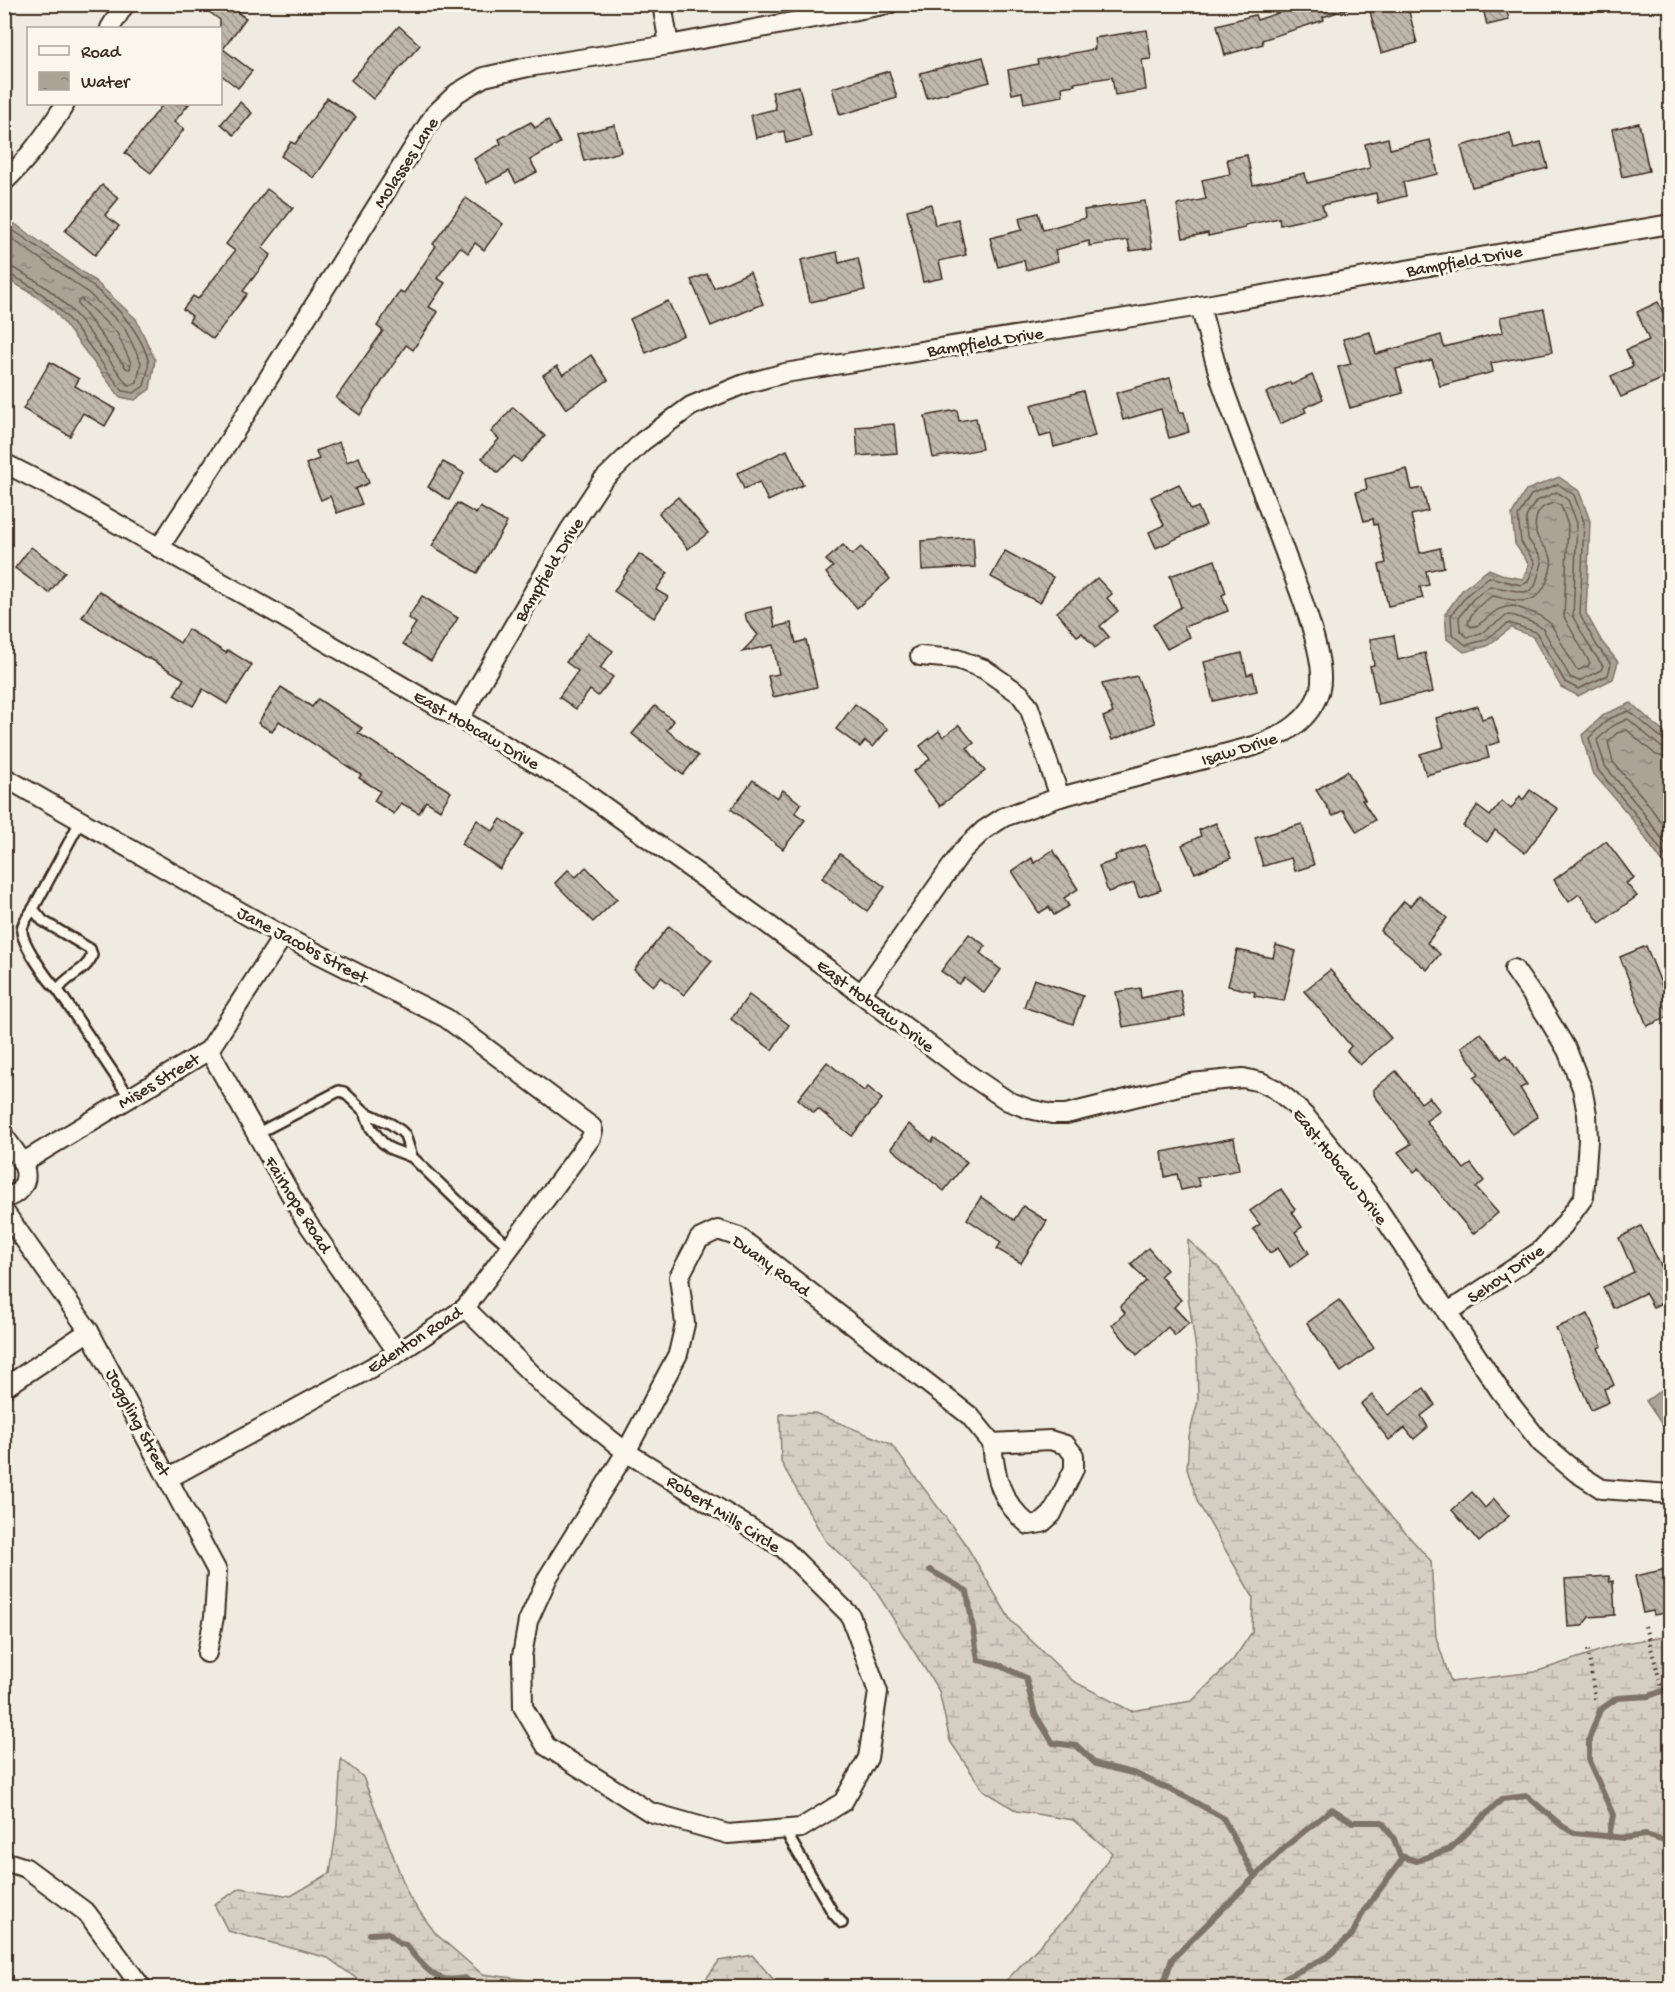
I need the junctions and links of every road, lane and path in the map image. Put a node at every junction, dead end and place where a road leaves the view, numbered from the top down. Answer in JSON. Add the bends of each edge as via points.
{"nodes":[{"id":1,"x":124,"y":4,"type":"edge"},
{"id":2,"x":662,"y":4,"type":"edge"},
{"id":3,"x":889,"y":4,"type":"edge"},
{"id":4,"x":111,"y":27,"type":"edge"},
{"id":5,"x":669,"y":45,"type":"junction"},
{"id":6,"x":64,"y":105,"type":"edge"},
{"id":7,"x":4,"y":182,"type":"edge"},
{"id":8,"x":1671,"y":224,"type":"edge"},
{"id":9,"x":1200,"y":306,"type":"junction"},
{"id":10,"x":4,"y":464,"type":"edge"},
{"id":11,"x":159,"y":548,"type":"junction"},
{"id":12,"x":920,"y":656,"type":"dead end"},
{"id":13,"x":460,"y":718,"type":"junction"},
{"id":14,"x":4,"y":777,"type":"edge"},
{"id":15,"x":1060,"y":797,"type":"junction"},
{"id":16,"x":81,"y":820,"type":"junction"},
{"id":17,"x":33,"y":909,"type":"junction"},
{"id":18,"x":284,"y":936,"type":"junction"},
{"id":19,"x":1514,"y":969,"type":"dead end"},
{"id":20,"x":58,"y":990,"type":"junction"},
{"id":21,"x":862,"y":993,"type":"junction"},
{"id":22,"x":208,"y":1050,"type":"junction"},
{"id":23,"x":130,"y":1098,"type":"junction"},
{"id":24,"x":365,"y":1112,"type":"junction"},
{"id":25,"x":592,"y":1126,"type":"joint"},
{"id":26,"x":256,"y":1134,"type":"junction"},
{"id":27,"x":4,"y":1136,"type":"edge"},
{"id":28,"x":412,"y":1157,"type":"junction"},
{"id":29,"x":22,"y":1163,"type":"junction"},
{"id":30,"x":4,"y":1198,"type":"edge"},
{"id":31,"x":4,"y":1211,"type":"edge"},
{"id":32,"x":510,"y":1247,"type":"junction"},
{"id":33,"x":465,"y":1308,"type":"junction"},
{"id":34,"x":1447,"y":1313,"type":"junction"},
{"id":35,"x":89,"y":1330,"type":"junction"},
{"id":36,"x":398,"y":1353,"type":"junction"},
{"id":37,"x":4,"y":1388,"type":"edge"},
{"id":38,"x":992,"y":1443,"type":"junction"},
{"id":39,"x":626,"y":1452,"type":"junction"},
{"id":40,"x":169,"y":1478,"type":"junction"},
{"id":41,"x":1671,"y":1494,"type":"edge"},
{"id":42,"x":1645,"y":1626,"type":"dead end"},
{"id":43,"x":1588,"y":1650,"type":"dead end"},
{"id":44,"x":207,"y":1653,"type":"dead end"},
{"id":45,"x":1662,"y":1688,"type":"dead end"},
{"id":46,"x":1595,"y":1699,"type":"dead end"},
{"id":47,"x":784,"y":1829,"type":"junction"},
{"id":48,"x":4,"y":1861,"type":"edge"},
{"id":49,"x":842,"y":1923,"type":"dead end"},
{"id":50,"x":142,"y":1988,"type":"edge"}],
"edges":[{"from":1,"to":4,"type":"street"},
{"from":2,"to":5,"type":"street"},
{"from":3,"to":5,"type":"street","name":"Molasses Lane"},
{"from":5,"to":11,"type":"street","name":"Molasses Lane","via":[[484,77],[457,93],[434,115]]},
{"from":6,"to":7,"type":"street","via":[[31,153]]},
{"from":8,"to":9,"type":"street","name":"Bampfield Drive"},
{"from":9,"to":13,"type":"street","name":"Bampfield Drive","via":[[785,373],[744,384],[692,406],[643,441],[602,482],[569,531]]},
{"from":9,"to":15,"type":"street","name":"Isaw Drive","via":[[1221,379],[1308,616],[1320,664],[1320,688],[1311,709],[1278,738]]},
{"from":10,"to":11,"type":"street","name":"East Hobcaw Drive"},
{"from":11,"to":13,"type":"street","name":"East Hobcaw Drive"},
{"from":12,"to":15,"type":"street","via":[[957,659],[984,669],[1020,694],[1029,707]]},
{"from":13,"to":21,"type":"street","name":"East Hobcaw Drive","via":[[577,787]]},
{"from":14,"to":16,"type":"street","name":"Jane Jacobs Street"},
{"from":15,"to":21,"type":"street","name":"Isaw Drive","via":[[1004,817],[963,850]]},
{"from":16,"to":17,"type":"lane"},
{"from":16,"to":18,"type":"street","name":"Jane Jacobs Street"},
{"from":17,"to":20,"type":"lane","via":[[21,932],[37,963]]},
{"from":17,"to":20,"type":"lane","via":[[43,921],[90,949],[92,955],[89,963]]},
{"from":18,"to":22,"type":"street","name":"Mises Street"},
{"from":18,"to":25,"type":"street","name":"Jane Jacobs Street","via":[[446,1018]]},
{"from":19,"to":34,"type":"street","name":"Sehoy Drive","via":[[1567,1050],[1582,1088],[1588,1140],[1584,1197],[1540,1251]]},
{"from":20,"to":23,"type":"lane"},
{"from":21,"to":34,"type":"street","name":"East Hobcaw Drive","via":[[968,1074],[1008,1101],[1029,1109],[1066,1114],[1191,1083],[1243,1078],[1275,1089],[1306,1117],[1366,1191]]},
{"from":22,"to":23,"type":"street","name":"Mises Street"},
{"from":22,"to":26,"type":"street","name":"Fairhope Road"},
{"from":23,"to":29,"type":"street","name":"Mises Street"},
{"from":24,"to":26,"type":"lane","via":[[339,1091]]},
{"from":24,"to":28,"type":"lane","via":[[382,1142]]},
{"from":24,"to":28,"type":"lane","via":[[401,1131]]},
{"from":25,"to":32,"type":"street","name":"Edenton Road","via":[[591,1138]]},
{"from":26,"to":36,"type":"street","name":"Fairhope Road","via":[[304,1218]]},
{"from":27,"to":29,"type":"street"},
{"from":28,"to":32,"type":"lane"},
{"from":29,"to":30,"type":"street","via":[[26,1180],[20,1190]]},
{"from":31,"to":35,"type":"street","name":"Joggling Street"},
{"from":32,"to":33,"type":"street","name":"Edenton Road"},
{"from":33,"to":36,"type":"street","name":"Edenton Road"},
{"from":33,"to":39,"type":"street","name":"Robert Mills Circle","via":[[546,1388]]},
{"from":34,"to":41,"type":"street","name":"East Hobcaw Drive","via":[[1541,1443],[1577,1473],[1602,1490]]},
{"from":35,"to":37,"type":"street"},
{"from":35,"to":40,"type":"street","name":"Joggling Street"},
{"from":36,"to":40,"type":"street","name":"Edenton Road"},
{"from":38,"to":38,"type":"street","via":[[994,1471],[1015,1513],[1029,1525],[1042,1523],[1053,1514],[1074,1469],[1074,1455],[1066,1445],[1050,1440]]},
{"from":38,"to":39,"type":"street","name":"Duany Road","via":[[970,1416],[951,1401],[739,1237],[718,1230],[699,1239],[679,1277],[685,1324],[678,1354]]},
{"from":39,"to":47,"type":"street","name":"Robert Mills Circle","via":[[783,1548],[850,1614],[878,1692],[868,1758],[843,1802],[801,1828]]},
{"from":39,"to":47,"type":"street","name":"Robert Mills Circle","via":[[548,1577],[528,1621],[522,1656],[523,1707],[546,1746],[650,1812],[728,1834]]},
{"from":40,"to":44,"type":"street","name":"Joggling Street","via":[[217,1571]]},
{"from":42,"to":45,"type":"path"},
{"from":43,"to":46,"type":"path"},
{"from":47,"to":49,"type":"lane"},
{"from":48,"to":50,"type":"street","via":[[26,1868],[87,1913]]}]}
